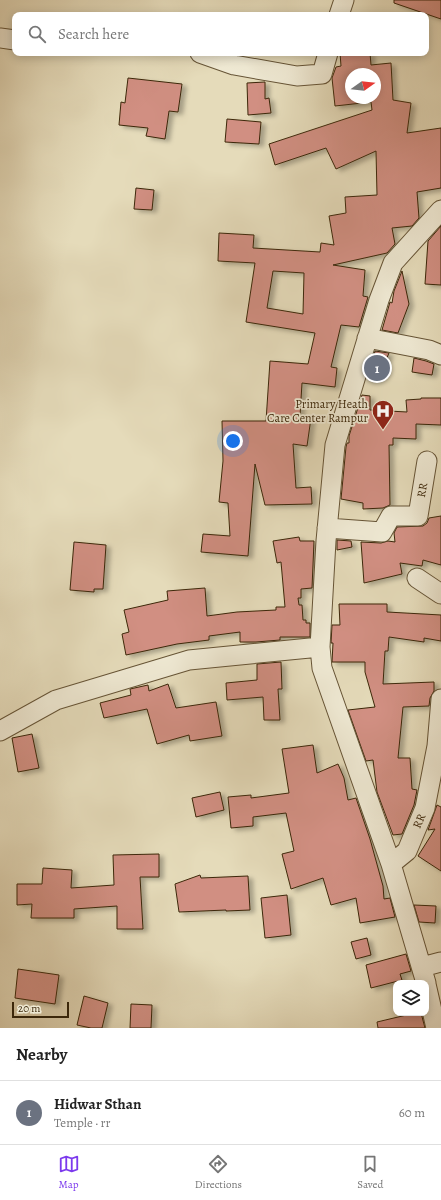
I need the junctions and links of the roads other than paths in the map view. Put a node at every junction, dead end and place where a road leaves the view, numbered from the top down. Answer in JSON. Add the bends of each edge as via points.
{"nodes":[{"id":1,"x":344,"y":0,"type":"edge"},
{"id":2,"x":340,"y":12,"type":"edge"},
{"id":3,"x":0,"y":38,"type":"edge"},
{"id":4,"x":12,"y":40,"type":"edge"},
{"id":5,"x":209,"y":56,"type":"edge"},
{"id":6,"x":327,"y":56,"type":"edge"},
{"id":7,"x":441,"y":210,"type":"edge"},
{"id":8,"x":367,"y":338,"type":"junction"},
{"id":9,"x":441,"y":355,"type":"edge"},
{"id":10,"x":427,"y":461,"type":"dead end"},
{"id":11,"x":327,"y":528,"type":"junction"},
{"id":12,"x":417,"y":578,"type":"dead end"},
{"id":13,"x":441,"y":594,"type":"edge"},
{"id":14,"x":320,"y":648,"type":"junction"},
{"id":15,"x":441,"y":699,"type":"edge"},
{"id":16,"x":0,"y":731,"type":"edge"},
{"id":17,"x":391,"y":864,"type":"junction"},
{"id":18,"x":441,"y":962,"type":"edge"},
{"id":19,"x":425,"y":978,"type":"edge"},
{"id":20,"x":436,"y":1028,"type":"edge"}],
"edges":[{"from":1,"to":2,"type":"street"},
{"from":3,"to":4,"type":"street"},
{"from":5,"to":6,"type":"street","via":[[234,64],[297,76],[322,74]]},
{"from":7,"to":8,"type":"street","via":[[393,263]]},
{"from":8,"to":9,"type":"street","via":[[429,350]]},
{"from":8,"to":11,"type":"street","via":[[335,445]]},
{"from":10,"to":11,"type":"street","name":"RR","via":[[418,516],[391,516],[382,532]]},
{"from":11,"to":14,"type":"street"},
{"from":12,"to":13,"type":"street"},
{"from":14,"to":16,"type":"street","via":[[190,660],[56,700]]},
{"from":14,"to":17,"type":"street","via":[[322,668]]},
{"from":15,"to":17,"type":"street","name":"RR","via":[[437,746],[425,808],[407,851]]},
{"from":17,"to":19,"type":"street"},
{"from":18,"to":19,"type":"street"},
{"from":19,"to":20,"type":"street"}]}
